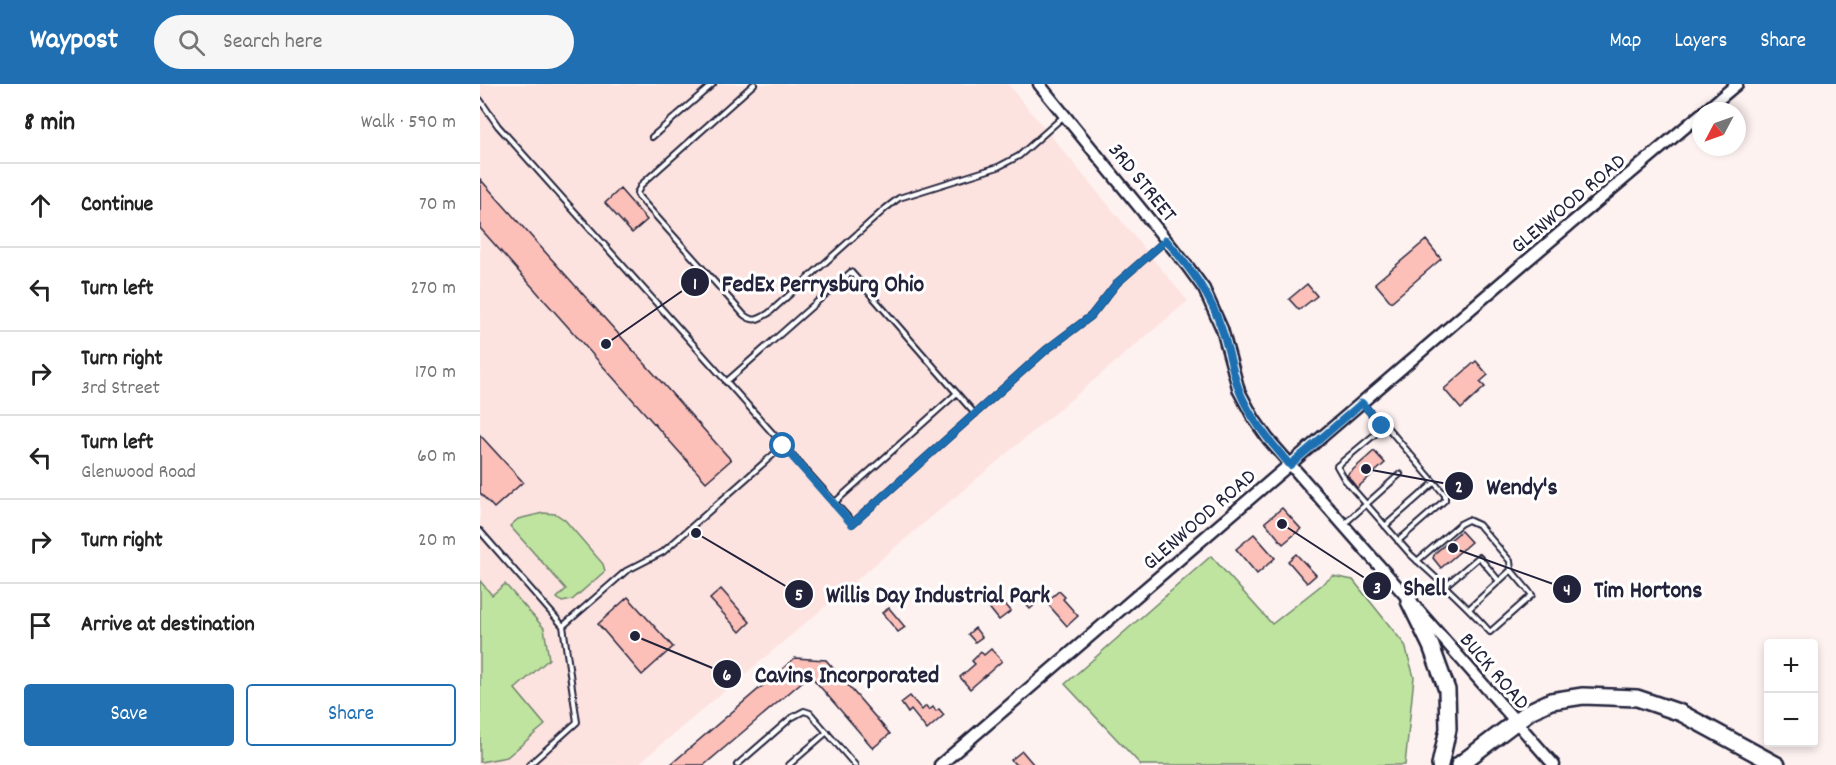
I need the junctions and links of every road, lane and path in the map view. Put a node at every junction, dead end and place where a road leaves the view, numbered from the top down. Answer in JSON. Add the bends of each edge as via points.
{"nodes":[{"id":1,"x":713,"y":84,"type":"edge"},
{"id":2,"x":754,"y":84,"type":"edge"},
{"id":3,"x":1039,"y":84,"type":"edge"},
{"id":4,"x":1737,"y":84,"type":"edge"},
{"id":5,"x":480,"y":100,"type":"edge"},
{"id":6,"x":1716,"y":102,"type":"edge"},
{"id":7,"x":1065,"y":115,"type":"junction"},
{"id":8,"x":1692,"y":122,"type":"edge"},
{"id":9,"x":652,"y":137,"type":"dead end"},
{"id":10,"x":1166,"y":240,"type":"junction"},
{"id":11,"x":726,"y":382,"type":"junction"},
{"id":12,"x":957,"y":393,"type":"junction"},
{"id":13,"x":1362,"y":403,"type":"junction"},
{"id":14,"x":975,"y":414,"type":"junction"},
{"id":15,"x":1382,"y":426,"type":"junction"},
{"id":16,"x":783,"y":446,"type":"junction"},
{"id":17,"x":1290,"y":465,"type":"junction"},
{"id":18,"x":1400,"y":474,"type":"dead end"},
{"id":19,"x":1434,"y":483,"type":"junction"},
{"id":20,"x":834,"y":503,"type":"junction"},
{"id":21,"x":1366,"y":504,"type":"junction"},
{"id":22,"x":1343,"y":525,"type":"junction"},
{"id":23,"x":1385,"y":526,"type":"junction"},
{"id":24,"x":480,"y":531,"type":"edge"},
{"id":25,"x":1398,"y":541,"type":"junction"},
{"id":26,"x":1417,"y":561,"type":"junction"},
{"id":27,"x":1511,"y":570,"type":"junction"},
{"id":28,"x":1499,"y":581,"type":"junction"},
{"id":29,"x":1446,"y":585,"type":"junction"},
{"id":30,"x":1409,"y":601,"type":"junction"},
{"id":31,"x":1469,"y":608,"type":"junction"},
{"id":32,"x":563,"y":626,"type":"junction"},
{"id":33,"x":1515,"y":721,"type":"junction"},
{"id":34,"x":827,"y":732,"type":"junction"},
{"id":35,"x":529,"y":765,"type":"edge"},
{"id":36,"x":737,"y":765,"type":"edge"},
{"id":37,"x":789,"y":765,"type":"edge"},
{"id":38,"x":855,"y":765,"type":"edge"},
{"id":39,"x":940,"y":765,"type":"edge"},
{"id":40,"x":1440,"y":765,"type":"edge"},
{"id":41,"x":1459,"y":765,"type":"edge"},
{"id":42,"x":1554,"y":765,"type":"edge"},
{"id":43,"x":1778,"y":765,"type":"edge"}],
"edges":[{"from":1,"to":9,"type":"lane"},
{"from":2,"to":7,"type":"lane","via":[[642,184],[637,193],[750,320],[769,313],[899,198],[998,167],[1019,156]]},
{"from":3,"to":7,"type":"street","name":"3RD STREET"},
{"from":4,"to":6,"type":"street"},
{"from":5,"to":11,"type":"lane","via":[[498,126]]},
{"from":7,"to":10,"type":"street","name":"3RD STREET"},
{"from":8,"to":13,"type":"street","name":"GLENWOOD ROAD"},
{"from":10,"to":14,"type":"lane","via":[[1117,283],[1091,316],[1046,350]]},
{"from":10,"to":17,"type":"street","name":"3RD STREET","via":[[1211,301],[1246,406]]},
{"from":11,"to":12,"type":"lane","via":[[851,272]]},
{"from":11,"to":16,"type":"lane"},
{"from":12,"to":14,"type":"lane"},
{"from":12,"to":20,"type":"lane"},
{"from":13,"to":15,"type":"lane"},
{"from":13,"to":17,"type":"street","name":"GLENWOOD ROAD"},
{"from":14,"to":20,"type":"lane","via":[[852,524]]},
{"from":15,"to":19,"type":"lane","via":[[1387,427]]},
{"from":15,"to":21,"type":"lane","via":[[1337,466]]},
{"from":16,"to":20,"type":"lane"},
{"from":16,"to":32,"type":"lane","via":[[663,552],[626,570]]},
{"from":17,"to":22,"type":"street","name":"BUCK ROAD"},
{"from":17,"to":39,"type":"street","name":"GLENWOOD ROAD"},
{"from":18,"to":21,"type":"lane"},
{"from":19,"to":23,"type":"lane"},
{"from":19,"to":25,"type":"lane","via":[[1445,500]]},
{"from":21,"to":22,"type":"lane"},
{"from":21,"to":23,"type":"lane"},
{"from":22,"to":30,"type":"street","name":"BUCK ROAD"},
{"from":23,"to":25,"type":"lane"},
{"from":24,"to":32,"type":"lane"},
{"from":25,"to":26,"type":"lane"},
{"from":26,"to":27,"type":"lane","via":[[1468,520],[1479,525],[1510,561]]},
{"from":26,"to":29,"type":"lane"},
{"from":27,"to":28,"type":"lane"},
{"from":27,"to":31,"type":"lane","via":[[1532,595],[1490,632]]},
{"from":28,"to":29,"type":"lane","via":[[1479,557]]},
{"from":28,"to":31,"type":"lane"},
{"from":29,"to":31,"type":"lane"},
{"from":30,"to":33,"type":"street","name":"BUCK ROAD"},
{"from":30,"to":40,"type":"highway","via":[[1447,690],[1448,729]]},
{"from":32,"to":35,"type":"lane","via":[[578,722]]},
{"from":33,"to":41,"type":"highway"},
{"from":33,"to":42,"type":"street","name":"BUCK ROAD"},
{"from":33,"to":43,"type":"highway","via":[[1551,701],[1583,696],[1637,698],[1681,713]]},
{"from":34,"to":36,"type":"lane","via":[[810,713],[798,713]]},
{"from":34,"to":37,"type":"lane"},
{"from":34,"to":38,"type":"lane"}]}
